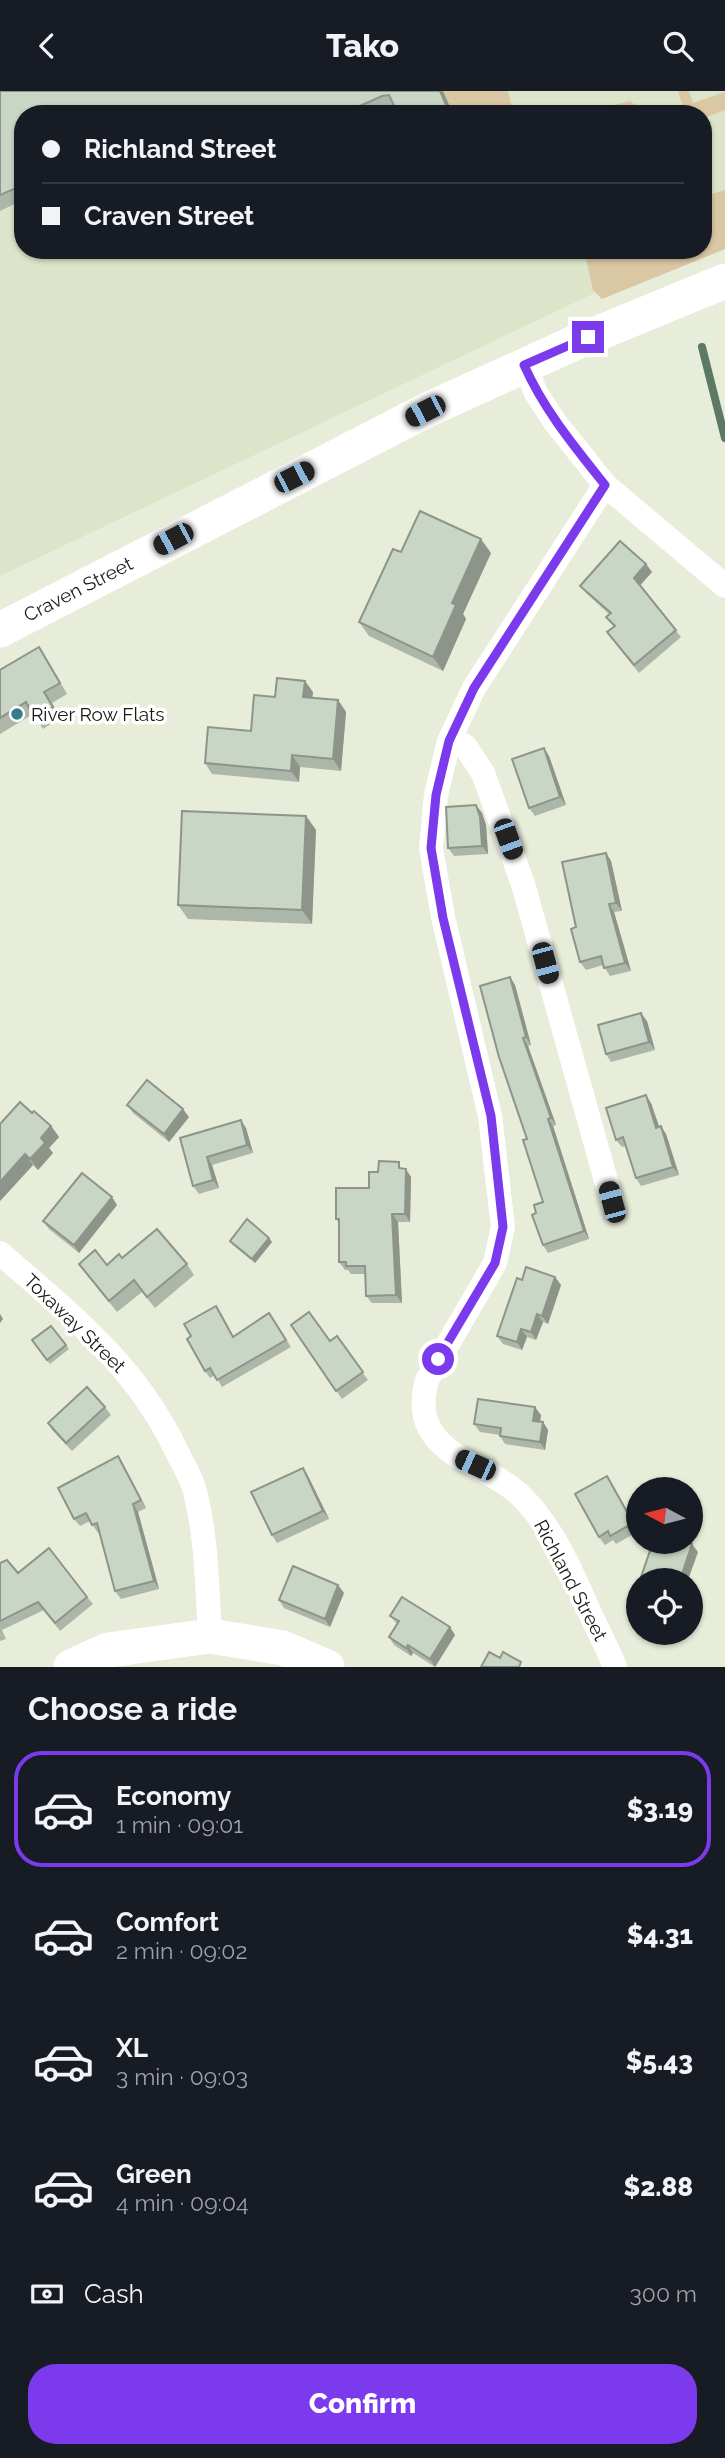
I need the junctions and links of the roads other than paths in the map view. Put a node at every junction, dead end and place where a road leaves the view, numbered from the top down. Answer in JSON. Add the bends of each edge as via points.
{"nodes":[{"id":1,"x":725,"y":281,"type":"edge"},
{"id":2,"x":524,"y":365,"type":"junction"},
{"id":3,"x":605,"y":485,"type":"junction"},
{"id":4,"x":725,"y":586,"type":"edge"},
{"id":5,"x":0,"y":629,"type":"edge"},
{"id":6,"x":451,"y":738,"type":"junction"},
{"id":7,"x":612,"y":1202,"type":"dead end"},
{"id":8,"x":0,"y":1253,"type":"edge"},
{"id":9,"x":210,"y":1636,"type":"junction"},
{"id":10,"x":71,"y":1667,"type":"edge"},
{"id":11,"x":327,"y":1667,"type":"edge"},
{"id":12,"x":615,"y":1667,"type":"edge"}],
"edges":[{"from":1,"to":2,"type":"street","name":"Craven Street"},
{"from":2,"to":3,"type":"street","via":[[555,422]]},
{"from":2,"to":5,"type":"street","name":"Craven Street"},
{"from":3,"to":4,"type":"street"},
{"from":3,"to":6,"type":"street","name":"Richland Street","via":[[474,688]]},
{"from":6,"to":7,"type":"street","via":[[465,746],[483,773],[523,884]]},
{"from":6,"to":12,"type":"street","name":"Richland Street","via":[[436,795],[431,848],[443,918],[491,1116],[503,1227],[495,1263],[427,1380],[422,1397],[428,1426],[440,1443],[521,1495],[545,1524]]},
{"from":8,"to":9,"type":"street","name":"Toxaway Street","via":[[113,1354],[167,1432],[193,1486],[205,1545]]},
{"from":9,"to":10,"type":"street","via":[[108,1650]]},
{"from":9,"to":11,"type":"street","via":[[283,1648]]}]}
